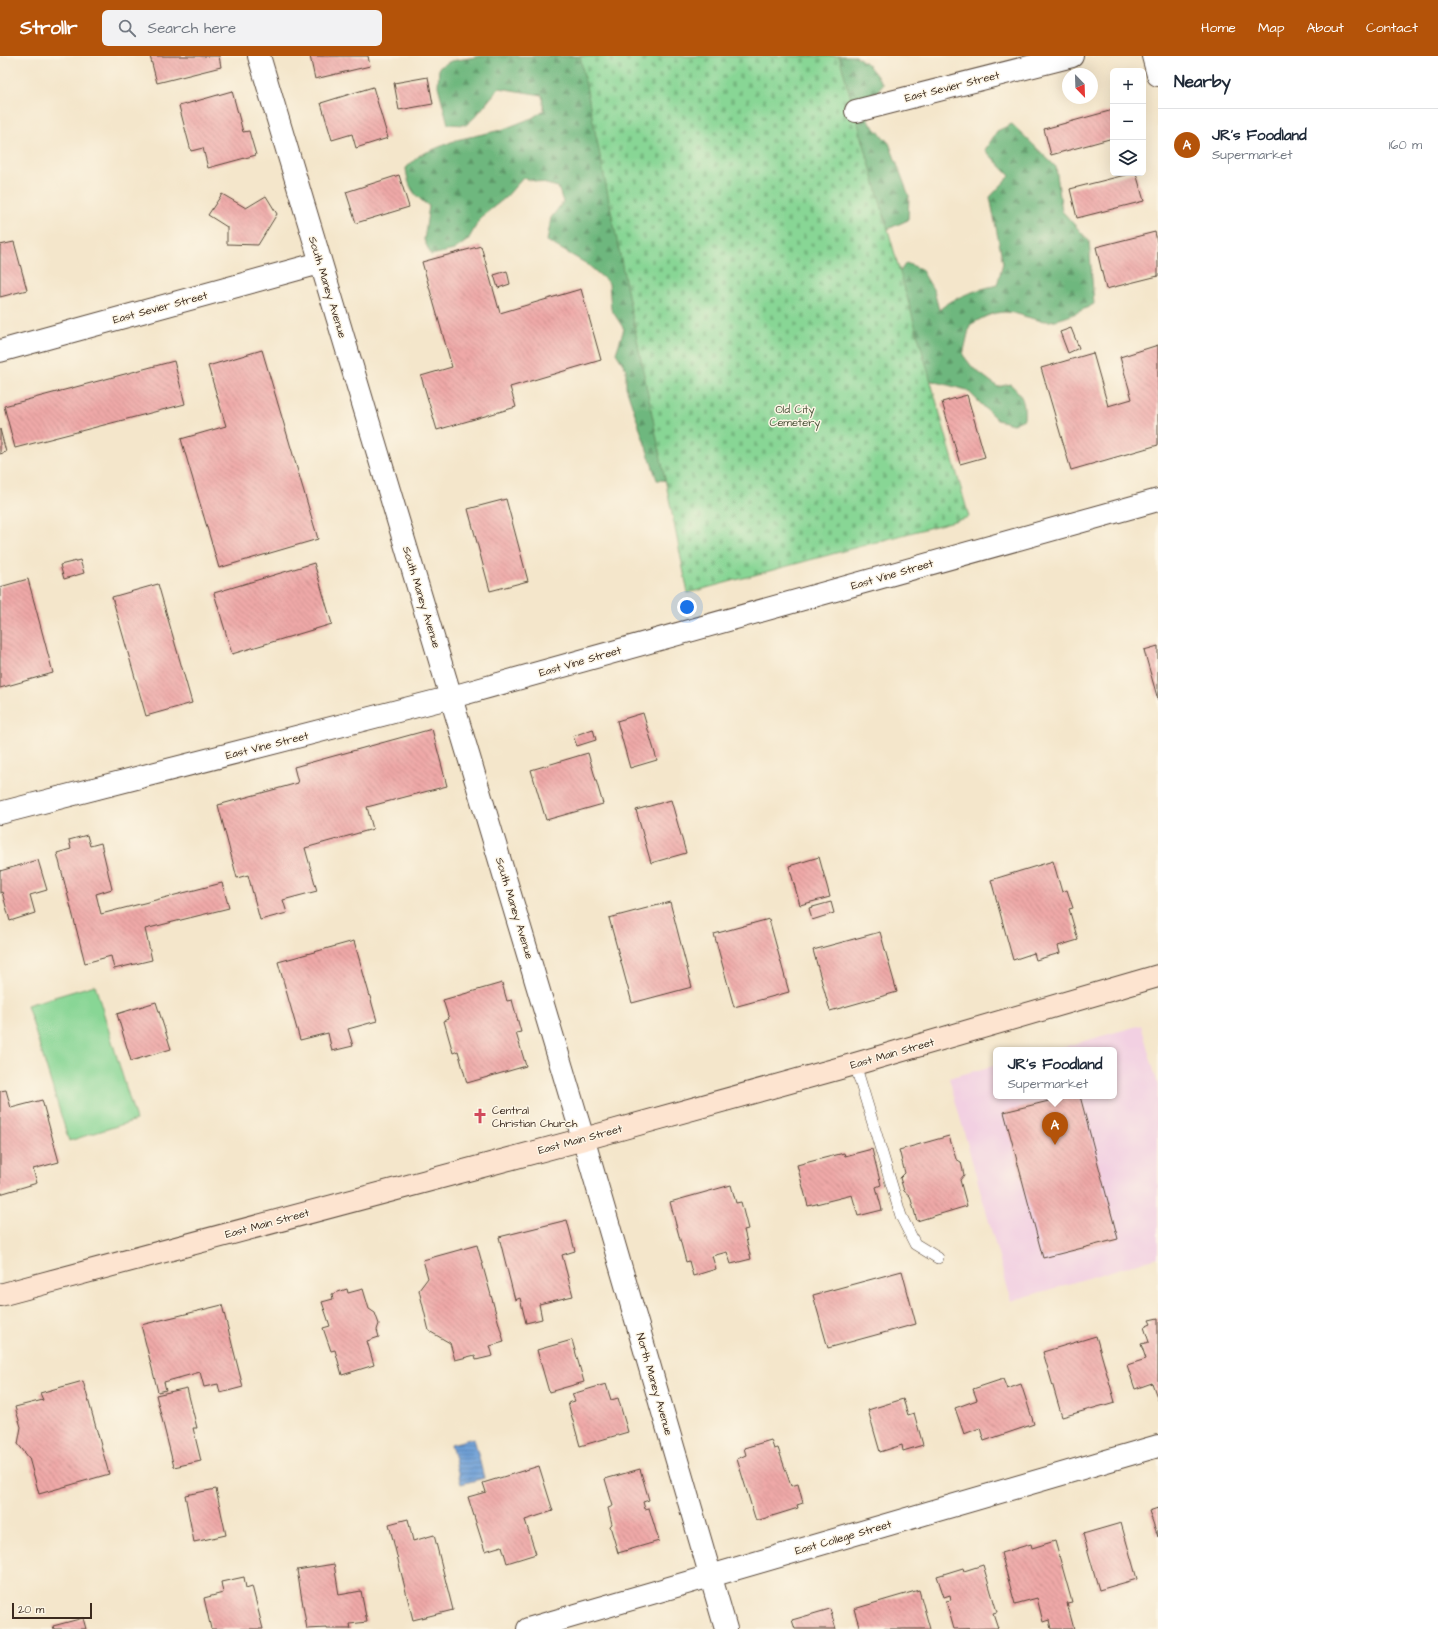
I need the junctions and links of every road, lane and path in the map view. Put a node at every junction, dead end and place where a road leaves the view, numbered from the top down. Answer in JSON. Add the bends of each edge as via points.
{"nodes":[{"id":1,"x":259,"y":56,"type":"edge"},
{"id":2,"x":1072,"y":56,"type":"edge"},
{"id":3,"x":1153,"y":56,"type":"edge"},
{"id":4,"x":1158,"y":75,"type":"edge"},
{"id":5,"x":856,"y":111,"type":"dead end"},
{"id":6,"x":320,"y":263,"type":"junction"},
{"id":7,"x":0,"y":351,"type":"edge"},
{"id":8,"x":1158,"y":500,"type":"edge"},
{"id":9,"x":452,"y":697,"type":"junction"},
{"id":10,"x":0,"y":813,"type":"edge"},
{"id":11,"x":1158,"y":976,"type":"edge"},
{"id":12,"x":855,"y":1064,"type":"junction"},
{"id":13,"x":584,"y":1139,"type":"junction"},
{"id":14,"x":938,"y":1258,"type":"dead end"},
{"id":15,"x":0,"y":1295,"type":"edge"},
{"id":16,"x":1158,"y":1446,"type":"edge"},
{"id":17,"x":710,"y":1575,"type":"junction"},
{"id":18,"x":528,"y":1629,"type":"edge"},
{"id":19,"x":726,"y":1629,"type":"edge"}],
"edges":[{"from":1,"to":6,"type":"street","name":"South Maney Avenue"},
{"from":2,"to":5,"type":"street","name":"East Sevier Street"},
{"from":3,"to":4,"type":"street"},
{"from":6,"to":7,"type":"street","name":"East Sevier Street"},
{"from":6,"to":9,"type":"street","name":"South Maney Avenue"},
{"from":8,"to":9,"type":"street","name":"East Vine Street"},
{"from":9,"to":10,"type":"street","name":"East Vine Street"},
{"from":9,"to":13,"type":"street","name":"South Maney Avenue"},
{"from":11,"to":12,"type":"street","name":"East Main Street"},
{"from":12,"to":13,"type":"street","name":"East Main Street"},
{"from":12,"to":14,"type":"lane","via":[[901,1216],[914,1244]]},
{"from":13,"to":15,"type":"street","name":"East Main Street"},
{"from":13,"to":17,"type":"street","name":"North Maney Avenue"},
{"from":16,"to":17,"type":"street","name":"East College Street"},
{"from":17,"to":18,"type":"street","name":"East College Street"},
{"from":17,"to":19,"type":"street","name":"North Maney Avenue"}]}
